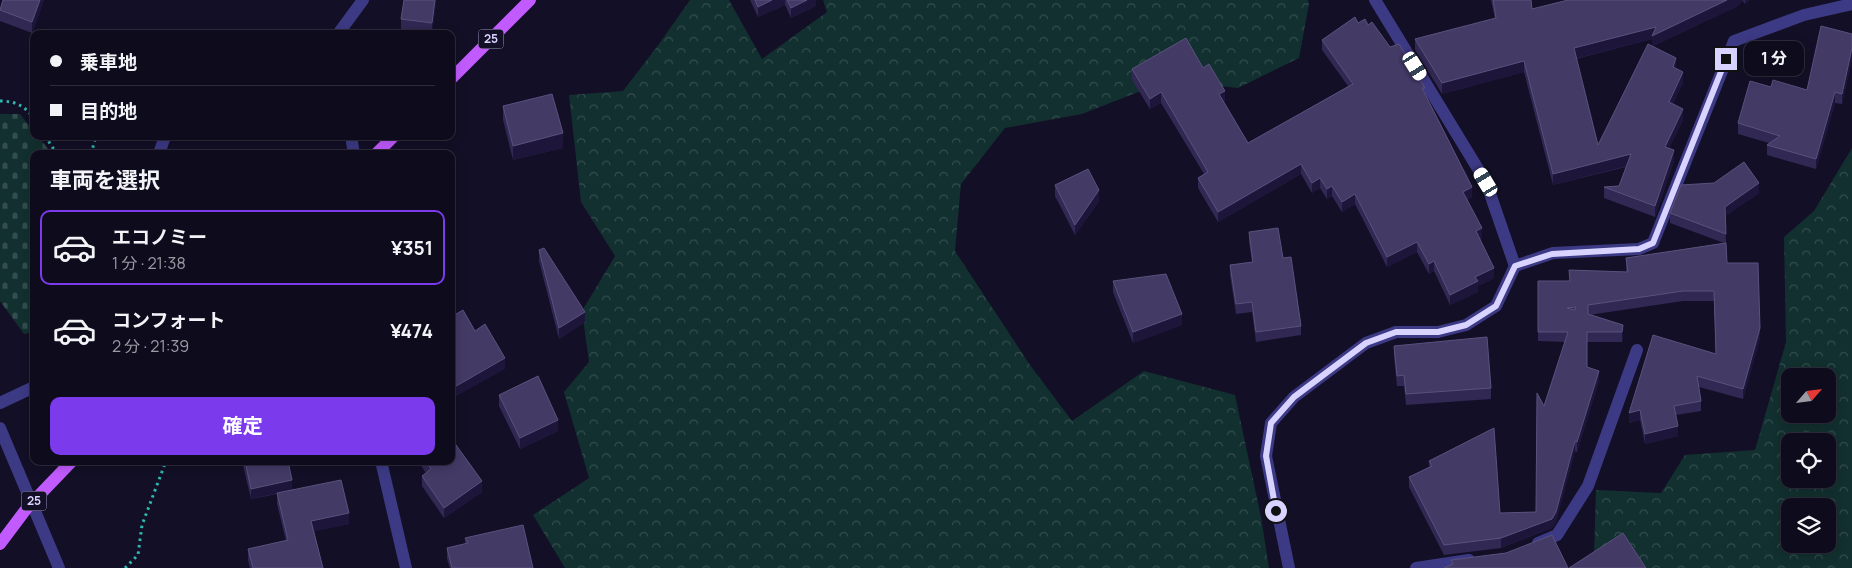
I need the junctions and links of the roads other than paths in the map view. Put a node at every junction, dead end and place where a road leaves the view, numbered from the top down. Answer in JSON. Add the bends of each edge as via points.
{"nodes":[{"id":1,"x":363,"y":0,"type":"edge"},
{"id":2,"x":530,"y":0,"type":"edge"},
{"id":3,"x":1375,"y":0,"type":"edge"},
{"id":4,"x":1852,"y":4,"type":"edge"},
{"id":5,"x":341,"y":30,"type":"edge"},
{"id":6,"x":455,"y":74,"type":"edge"},
{"id":7,"x":390,"y":140,"type":"edge"},
{"id":8,"x":380,"y":150,"type":"edge"},
{"id":9,"x":1515,"y":266,"type":"junction"},
{"id":10,"x":1637,"y":350,"type":"dead end"},
{"id":11,"x":30,"y":389,"type":"edge"},
{"id":12,"x":0,"y":403,"type":"edge"},
{"id":13,"x":0,"y":428,"type":"edge"},
{"id":14,"x":68,"y":465,"type":"edge"},
{"id":15,"x":383,"y":465,"type":"edge"},
{"id":16,"x":0,"y":544,"type":"edge"},
{"id":17,"x":1528,"y":547,"type":"edge"},
{"id":18,"x":1484,"y":559,"type":"edge"},
{"id":19,"x":59,"y":568,"type":"edge"},
{"id":20,"x":406,"y":568,"type":"edge"},
{"id":21,"x":1289,"y":568,"type":"edge"},
{"id":22,"x":1416,"y":568,"type":"edge"}],
"edges":[{"from":1,"to":5,"type":"street"},
{"from":2,"to":6,"type":"main road","number":"25"},
{"from":3,"to":9,"type":"street","via":[[1486,182]]},
{"from":4,"to":9,"type":"street","via":[[1804,15],[1734,41],[1653,243],[1639,249],[1552,254]]},
{"from":7,"to":8,"type":"main road"},
{"from":9,"to":21,"type":"street","via":[[1496,306],[1466,325],[1438,332],[1396,332],[1366,343],[1294,397],[1271,423],[1266,456]]},
{"from":10,"to":17,"type":"street","via":[[1588,486],[1557,535]]},
{"from":11,"to":12,"type":"street"},
{"from":13,"to":19,"type":"street"},
{"from":14,"to":16,"type":"main road","number":"25","via":[[27,508]]},
{"from":15,"to":20,"type":"street"},
{"from":18,"to":22,"type":"street"}]}
